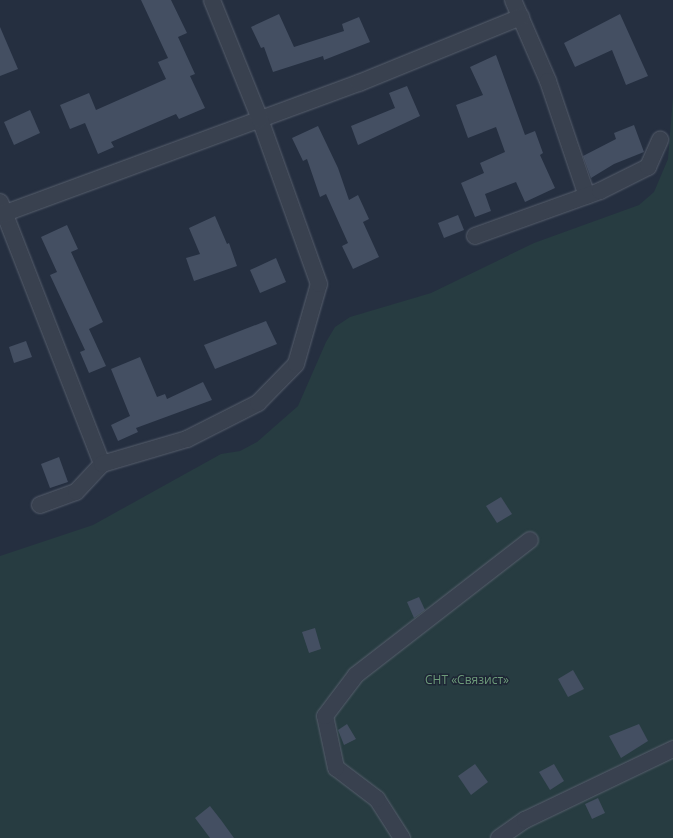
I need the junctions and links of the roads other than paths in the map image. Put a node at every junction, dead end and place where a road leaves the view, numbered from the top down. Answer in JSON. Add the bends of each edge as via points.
{"nodes":[{"id":1,"x":212,"y":0,"type":"edge"},
{"id":2,"x":513,"y":0,"type":"edge"},
{"id":3,"x":521,"y":17,"type":"junction"},
{"id":4,"x":260,"y":119,"type":"junction"},
{"id":5,"x":660,"y":140,"type":"dead end"},
{"id":6,"x":587,"y":196,"type":"junction"},
{"id":7,"x":1,"y":210,"type":"edge"},
{"id":8,"x":474,"y":236,"type":"dead end"},
{"id":9,"x":102,"y":464,"type":"junction"},
{"id":10,"x":40,"y":505,"type":"dead end"},
{"id":11,"x":530,"y":540,"type":"dead end"},
{"id":12,"x":673,"y":749,"type":"edge"},
{"id":13,"x":402,"y":838,"type":"edge"},
{"id":14,"x":499,"y":838,"type":"edge"}],
"edges":[{"from":1,"to":4,"type":"street"},
{"from":2,"to":3,"type":"street"},
{"from":3,"to":4,"type":"street","via":[[359,83]]},
{"from":3,"to":6,"type":"street","via":[[548,81]]},
{"from":4,"to":7,"type":"street"},
{"from":4,"to":9,"type":"street","via":[[319,284],[296,364],[258,403],[187,439]]},
{"from":5,"to":6,"type":"street","via":[[648,167]]},
{"from":6,"to":8,"type":"street"},
{"from":7,"to":9,"type":"street"},
{"from":9,"to":10,"type":"street","via":[[76,492]]},
{"from":11,"to":13,"type":"street","via":[[356,675],[326,716],[336,768],[376,799]]},
{"from":12,"to":14,"type":"street","via":[[526,820]]}]}
